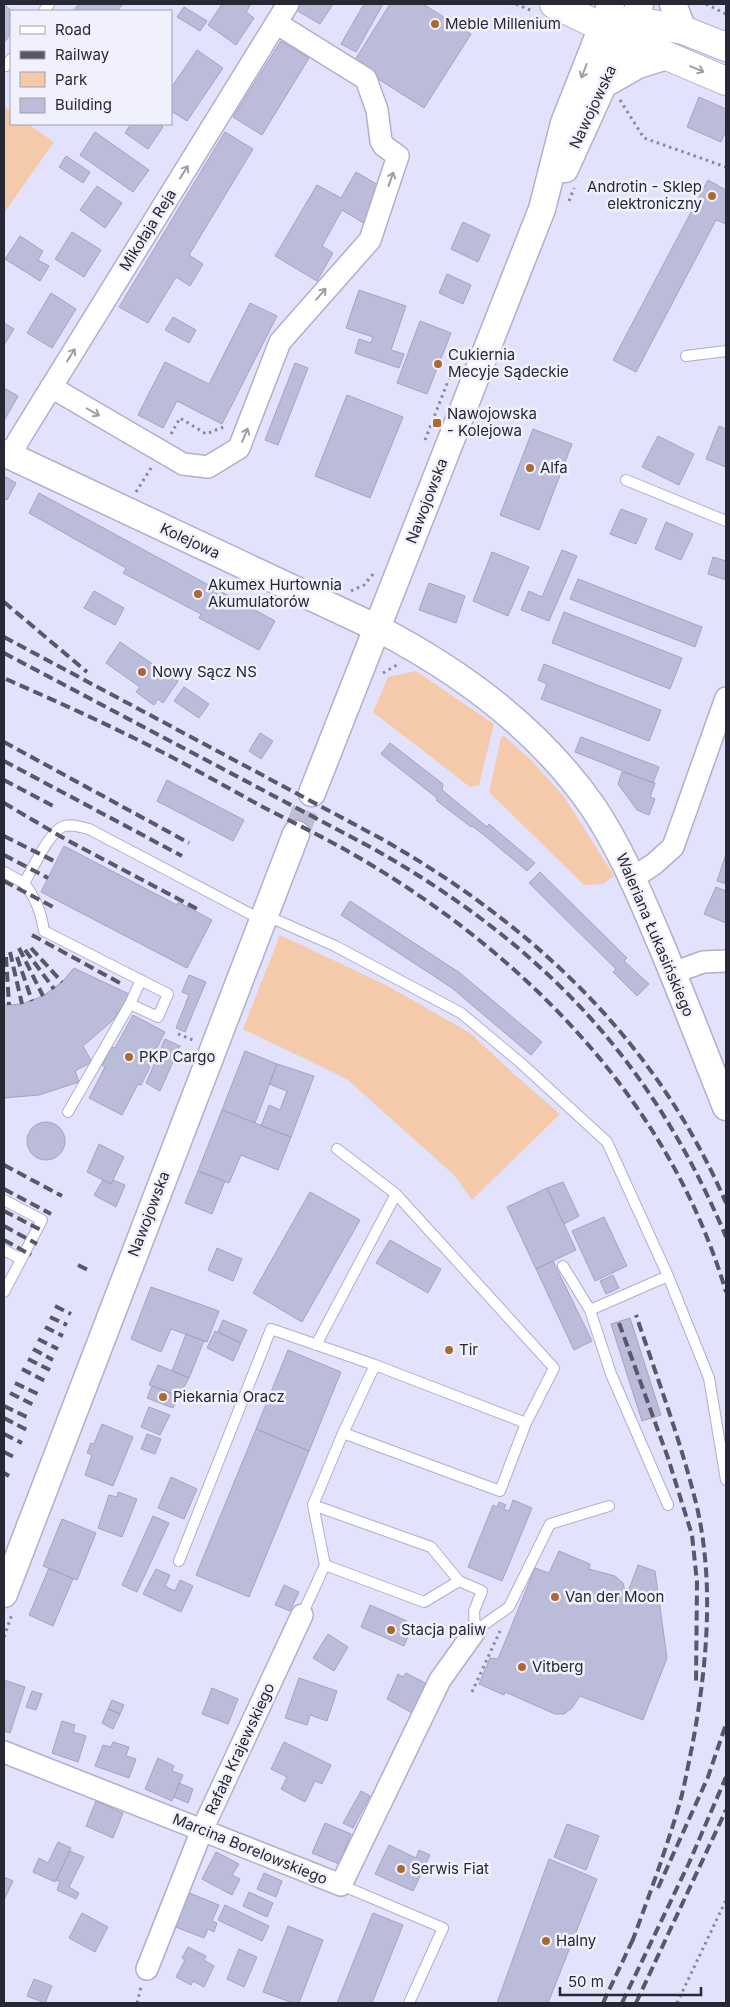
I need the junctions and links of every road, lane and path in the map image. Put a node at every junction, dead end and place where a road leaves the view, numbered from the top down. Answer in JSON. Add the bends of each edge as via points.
{"nodes":[{"id":1,"x":288,"y":4,"type":"edge"},
{"id":2,"x":554,"y":4,"type":"edge"},
{"id":3,"x":674,"y":4,"type":"edge"},
{"id":4,"x":706,"y":4,"type":"edge"},
{"id":5,"x":606,"y":14,"type":"edge"},
{"id":6,"x":726,"y":14,"type":"edge"},
{"id":7,"x":633,"y":21,"type":"edge"},
{"id":8,"x":276,"y":23,"type":"junction"},
{"id":9,"x":682,"y":30,"type":"junction"},
{"id":10,"x":726,"y":47,"type":"edge"},
{"id":11,"x":667,"y":56,"type":"junction"},
{"id":12,"x":726,"y":81,"type":"edge"},
{"id":13,"x":610,"y":89,"type":"junction"},
{"id":14,"x":726,"y":167,"type":"edge"},
{"id":15,"x":542,"y":209,"type":"junction"},
{"id":16,"x":726,"y":352,"type":"edge"},
{"id":17,"x":686,"y":356,"type":"dead end"},
{"id":18,"x":51,"y":387,"type":"junction"},
{"id":19,"x":7,"y":455,"type":"edge"},
{"id":20,"x":626,"y":480,"type":"dead end"},
{"id":21,"x":726,"y":521,"type":"edge"},
{"id":22,"x":373,"y":574,"type":"dead end"},
{"id":23,"x":350,"y":591,"type":"dead end"},
{"id":24,"x":377,"y":628,"type":"junction"},
{"id":25,"x":726,"y":698,"type":"edge"},
{"id":26,"x":312,"y":793,"type":"tunnel mouth"},
{"id":27,"x":296,"y":834,"type":"tunnel mouth"},
{"id":28,"x":4,"y":872,"type":"edge"},
{"id":29,"x":633,"y":878,"type":"junction"},
{"id":30,"x":24,"y":883,"type":"junction"},
{"id":31,"x":263,"y":918,"type":"junction"},
{"id":32,"x":726,"y":961,"type":"edge"},
{"id":33,"x":673,"y":973,"type":"junction"},
{"id":34,"x":141,"y":980,"type":"junction"},
{"id":35,"x":130,"y":1004,"type":"junction"},
{"id":36,"x":178,"y":1034,"type":"dead end"},
{"id":37,"x":200,"y":1044,"type":"dead end"},
{"id":38,"x":726,"y":1107,"type":"edge"},
{"id":39,"x":68,"y":1112,"type":"dead end"},
{"id":40,"x":337,"y":1149,"type":"dead end"},
{"id":41,"x":396,"y":1194,"type":"junction"},
{"id":42,"x":4,"y":1200,"type":"edge"},
{"id":43,"x":4,"y":1250,"type":"edge"},
{"id":44,"x":21,"y":1259,"type":"junction"},
{"id":45,"x":563,"y":1266,"type":"dead end"},
{"id":46,"x":668,"y":1276,"type":"junction"},
{"id":47,"x":4,"y":1292,"type":"edge"},
{"id":48,"x":590,"y":1310,"type":"junction"},
{"id":49,"x":316,"y":1345,"type":"junction"},
{"id":50,"x":375,"y":1365,"type":"junction"},
{"id":51,"x":526,"y":1423,"type":"junction"},
{"id":52,"x":343,"y":1433,"type":"junction"},
{"id":53,"x":726,"y":1480,"type":"edge"},
{"id":54,"x":313,"y":1505,"type":"junction"},
{"id":55,"x":668,"y":1505,"type":"dead end"},
{"id":56,"x":609,"y":1506,"type":"dead end"},
{"id":57,"x":179,"y":1561,"type":"dead end"},
{"id":58,"x":325,"y":1565,"type":"junction"},
{"id":59,"x":459,"y":1581,"type":"junction"},
{"id":60,"x":4,"y":1594,"type":"edge"},
{"id":61,"x":509,"y":1607,"type":"junction"},
{"id":62,"x":302,"y":1615,"type":"joint"},
{"id":63,"x":475,"y":1631,"type":"junction"},
{"id":64,"x":472,"y":1692,"type":"dead end"},
{"id":65,"x":4,"y":1752,"type":"edge"},
{"id":66,"x":202,"y":1830,"type":"junction"},
{"id":67,"x":340,"y":1885,"type":"junction"},
{"id":68,"x":726,"y":1900,"type":"edge"},
{"id":69,"x":147,"y":1969,"type":"dead end"},
{"id":70,"x":409,"y":2003,"type":"edge"},
{"id":71,"x":677,"y":2003,"type":"edge"}],
"edges":[{"from":1,"to":8,"type":"street","name":"Mikołaja Reja"},
{"from":2,"to":5,"type":"main road"},
{"from":3,"to":9,"type":"street"},
{"from":4,"to":6,"type":"path"},
{"from":5,"to":7,"type":"main road"},
{"from":5,"to":15,"type":"street","name":"Nawojowska","one_way":true,"via":[[564,123]]},
{"from":7,"to":9,"type":"main road"},
{"from":7,"to":11,"type":"main road"},
{"from":7,"to":13,"type":"street","name":"Nawojowska"},
{"from":18,"to":8,"type":"street","name":"Mikołaja Reja","one_way":true},
{"from":18,"to":8,"type":"street","one_way":true,"via":[[183,464],[208,467],[239,448],[280,342],[370,240],[398,156],[381,141],[377,110],[366,80]]},
{"from":9,"to":10,"type":"main road"},
{"from":11,"to":12,"type":"main road","one_way":true},
{"from":11,"to":13,"type":"street","via":[[638,65]]},
{"from":13,"to":14,"type":"path","via":[[644,138]]},
{"from":13,"to":15,"type":"street","name":"Nawojowska"},
{"from":15,"to":24,"type":"street","name":"Nawojowska"},
{"from":16,"to":17,"type":"lane"},
{"from":18,"to":19,"type":"street","name":"Mikołaja Reja"},
{"from":19,"to":24,"type":"street","name":"Kolejowa"},
{"from":20,"to":21,"type":"lane"},
{"from":22,"to":23,"type":"path","via":[[364,585]]},
{"from":24,"to":26,"type":"street","name":"Nawojowska"},
{"from":24,"to":29,"type":"street","name":"Waleriana Łukasińskiego","via":[[419,650],[475,688],[539,744],[592,806]]},
{"from":25,"to":29,"type":"street","via":[[673,847]]},
{"from":27,"to":31,"type":"street","name":"Nawojowska"},
{"from":28,"to":30,"type":"lane"},
{"from":29,"to":33,"type":"street","name":"Waleriana Łukasińskiego"},
{"from":30,"to":31,"type":"lane","via":[[54,833],[72,825],[89,828]]},
{"from":30,"to":34,"type":"lane","via":[[35,897],[44,931]]},
{"from":31,"to":46,"type":"lane","via":[[335,946],[461,1013],[522,1064],[607,1142]]},
{"from":31,"to":60,"type":"street","name":"Nawojowska"},
{"from":32,"to":33,"type":"street","via":[[704,962]]},
{"from":33,"to":38,"type":"street","name":"Waleriana Łukasińskiego"},
{"from":34,"to":35,"type":"lane"},
{"from":34,"to":35,"type":"lane","via":[[168,994],[158,1017]]},
{"from":35,"to":39,"type":"lane"},
{"from":36,"to":37,"type":"path"},
{"from":40,"to":41,"type":"lane"},
{"from":41,"to":49,"type":"lane"},
{"from":41,"to":51,"type":"lane","via":[[554,1368]]},
{"from":42,"to":44,"type":"lane","via":[[42,1220]]},
{"from":43,"to":44,"type":"lane"},
{"from":44,"to":47,"type":"lane"},
{"from":45,"to":48,"type":"lane"},
{"from":46,"to":48,"type":"lane"},
{"from":46,"to":53,"type":"lane","via":[[709,1378]]},
{"from":48,"to":55,"type":"lane","via":[[612,1374]]},
{"from":49,"to":50,"type":"lane"},
{"from":49,"to":57,"type":"lane","via":[[271,1329]]},
{"from":50,"to":51,"type":"lane"},
{"from":50,"to":52,"type":"lane"},
{"from":51,"to":52,"type":"lane","via":[[500,1491]]},
{"from":52,"to":54,"type":"lane"},
{"from":54,"to":58,"type":"lane"},
{"from":54,"to":59,"type":"lane","via":[[431,1547]]},
{"from":56,"to":61,"type":"lane","via":[[550,1524]]},
{"from":58,"to":59,"type":"lane","via":[[424,1602]]},
{"from":58,"to":62,"type":"lane"},
{"from":59,"to":63,"type":"lane","via":[[482,1590],[474,1611]]},
{"from":61,"to":63,"type":"lane"},
{"from":61,"to":64,"type":"path"},
{"from":62,"to":66,"type":"street","name":"Rafała Krajewskiego"},
{"from":63,"to":67,"type":"street","name":"Marcina Borelowskiego","via":[[440,1680]]},
{"from":65,"to":66,"type":"street","name":"Marcina Borelowskiego"},
{"from":66,"to":67,"type":"street","name":"Marcina Borelowskiego"},
{"from":66,"to":69,"type":"street","name":"Rafała Krajewskiego"},
{"from":67,"to":70,"type":"lane","via":[[443,1928]]},
{"from":68,"to":71,"type":"path"}]}
